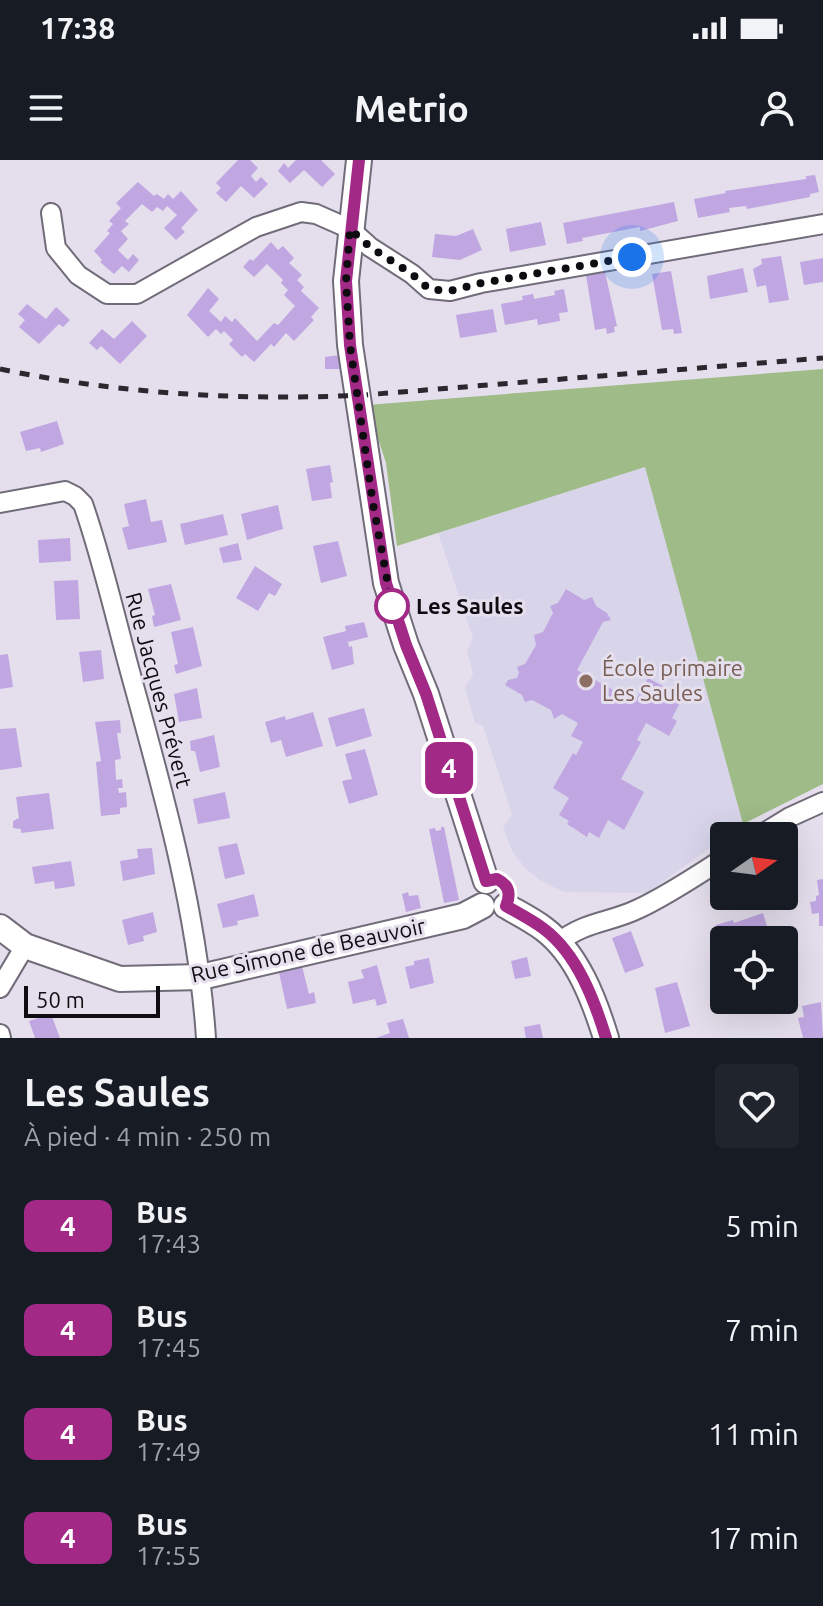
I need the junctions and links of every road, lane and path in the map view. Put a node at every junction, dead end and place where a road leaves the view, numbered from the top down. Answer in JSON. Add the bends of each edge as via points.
{"nodes":[{"id":1,"x":359,"y":160,"type":"edge"},
{"id":2,"x":51,"y":213,"type":"dead end"},
{"id":3,"x":823,"y":224,"type":"edge"},
{"id":4,"x":350,"y":229,"type":"junction"},
{"id":5,"x":0,"y":503,"type":"edge"},
{"id":6,"x":823,"y":802,"type":"edge"},
{"id":7,"x":782,"y":822,"type":"edge"},
{"id":8,"x":710,"y":866,"type":"edge"},
{"id":9,"x":494,"y":906,"type":"junction"},
{"id":10,"x":0,"y":927,"type":"edge"},
{"id":11,"x":558,"y":943,"type":"junction"},
{"id":12,"x":25,"y":946,"type":"junction"},
{"id":13,"x":201,"y":977,"type":"junction"},
{"id":14,"x":0,"y":988,"type":"edge"},
{"id":15,"x":206,"y":1038,"type":"edge"},
{"id":16,"x":606,"y":1038,"type":"edge"}],
"edges":[{"from":1,"to":4,"type":"street"},
{"from":2,"to":4,"type":"street","via":[[56,248],[78,275],[107,294],[137,294],[282,217],[316,214]]},
{"from":3,"to":4,"type":"street","via":[[450,291],[429,289]]},
{"from":4,"to":9,"type":"street","via":[[350,345],[386,583],[486,881],[477,896]]},
{"from":5,"to":13,"type":"street","name":"Rue Jacques Prévert","via":[[65,491],[83,504],[159,777]]},
{"from":6,"to":7,"type":"street"},
{"from":8,"to":11,"type":"street","via":[[636,910],[574,930]]},
{"from":9,"to":11,"type":"street","via":[[544,930]]},
{"from":9,"to":13,"type":"street","name":"Rue Simone de Beauvoir"},
{"from":10,"to":12,"type":"street","name":"Rue Simone de Beauvoir"},
{"from":11,"to":16,"type":"street","via":[[584,980]]},
{"from":12,"to":13,"type":"street","name":"Rue Simone de Beauvoir","via":[[120,979]]},
{"from":12,"to":14,"type":"street"},
{"from":13,"to":15,"type":"street","name":"Rue Jacques Prévert"}]}
